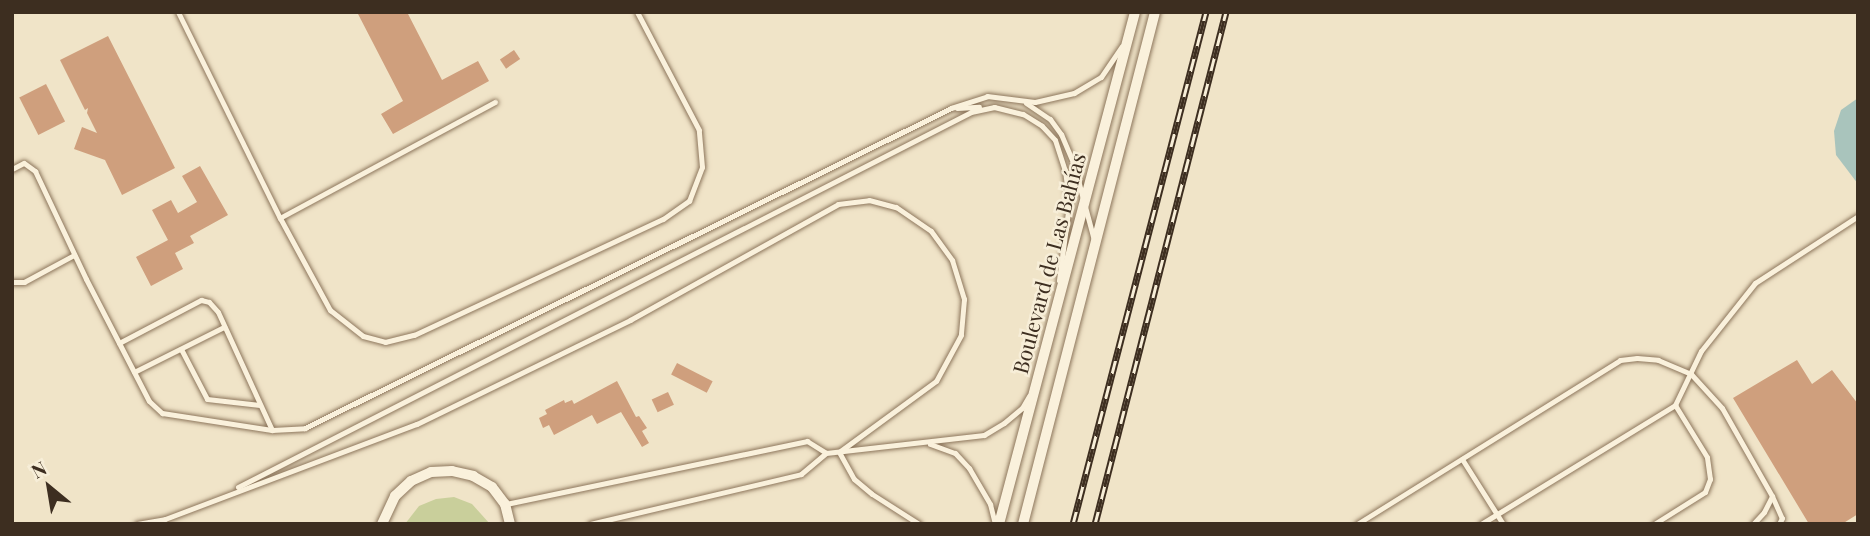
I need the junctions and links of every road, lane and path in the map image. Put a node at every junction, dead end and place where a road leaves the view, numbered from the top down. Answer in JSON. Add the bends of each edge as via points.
{"nodes":[{"id":1,"x":177,"y":12,"type":"edge"},
{"id":2,"x":637,"y":12,"type":"edge"},
{"id":3,"x":1135,"y":12,"type":"edge"},
{"id":4,"x":1155,"y":12,"type":"edge"},
{"id":5,"x":1132,"y":24,"type":"junction"},
{"id":6,"x":1011,"y":98,"type":"junction"},
{"id":7,"x":495,"y":102,"type":"dead end"},
{"id":8,"x":994,"y":107,"type":"junction"},
{"id":9,"x":951,"y":108,"type":"junction"},
{"id":10,"x":12,"y":169,"type":"edge"},
{"id":11,"x":1083,"y":205,"type":"junction"},
{"id":12,"x":1858,"y":216,"type":"edge"},
{"id":13,"x":280,"y":218,"type":"junction"},
{"id":14,"x":1095,"y":243,"type":"junction"},
{"id":15,"x":74,"y":255,"type":"junction"},
{"id":16,"x":12,"y":282,"type":"edge"},
{"id":17,"x":224,"y":327,"type":"junction"},
{"id":18,"x":1047,"y":342,"type":"junction"},
{"id":19,"x":119,"y":343,"type":"junction"},
{"id":20,"x":181,"y":349,"type":"junction"},
{"id":21,"x":134,"y":372,"type":"junction"},
{"id":22,"x":1691,"y":374,"type":"junction"},
{"id":23,"x":1036,"y":384,"type":"junction"},
{"id":24,"x":260,"y":405,"type":"junction"},
{"id":25,"x":1675,"y":405,"type":"junction"},
{"id":26,"x":272,"y":430,"type":"junction"},
{"id":27,"x":920,"y":442,"type":"junction"},
{"id":28,"x":839,"y":452,"type":"junction"},
{"id":29,"x":826,"y":453,"type":"junction"},
{"id":30,"x":1462,"y":459,"type":"junction"},
{"id":31,"x":226,"y":494,"type":"junction"},
{"id":32,"x":1772,"y":496,"type":"junction"},
{"id":33,"x":505,"y":504,"type":"junction"},
{"id":34,"x":1497,"y":514,"type":"junction"},
{"id":35,"x":137,"y":524,"type":"edge"},
{"id":36,"x":382,"y":524,"type":"edge"},
{"id":37,"x":510,"y":524,"type":"edge"},
{"id":38,"x":590,"y":524,"type":"edge"},
{"id":39,"x":919,"y":524,"type":"edge"},
{"id":40,"x":997,"y":524,"type":"edge"},
{"id":41,"x":1023,"y":524,"type":"edge"},
{"id":42,"x":1357,"y":524,"type":"edge"},
{"id":43,"x":1481,"y":524,"type":"edge"},
{"id":44,"x":1503,"y":524,"type":"edge"},
{"id":45,"x":1654,"y":524,"type":"edge"},
{"id":46,"x":1753,"y":524,"type":"edge"},
{"id":47,"x":1779,"y":524,"type":"edge"}],
"edges":[{"from":1,"to":13,"type":"lane"},
{"from":2,"to":13,"type":"lane","via":[[699,130],[702,167],[689,201],[663,219],[414,335],[385,342],[363,336],[330,310]]},
{"from":3,"to":5,"type":"street","name":"Boulevard de Las Bahías"},
{"from":4,"to":14,"type":"street","name":"Boulevard de Las Bahías"},
{"from":5,"to":6,"type":"lane","via":[[1111,66],[1089,86],[1047,102]]},
{"from":5,"to":11,"type":"street","name":"Boulevard de Las Bahías"},
{"from":6,"to":9,"type":"lane","via":[[987,96]]},
{"from":6,"to":11,"type":"lane","via":[[1040,111],[1061,134]]},
{"from":7,"to":13,"type":"lane"},
{"from":8,"to":9,"type":"lane"},
{"from":8,"to":18,"type":"lane","via":[[1023,114],[1042,126],[1055,140],[1065,170],[1067,235]]},
{"from":8,"to":31,"type":"lane","via":[[971,111]]},
{"from":9,"to":26,"type":"lane","via":[[305,428]]},
{"from":10,"to":15,"type":"lane","via":[[24,163],[35,171]]},
{"from":11,"to":14,"type":"lane"},
{"from":11,"to":18,"type":"street","name":"Boulevard de Las Bahías"},
{"from":12,"to":22,"type":"lane","via":[[1755,283],[1701,351]]},
{"from":14,"to":41,"type":"street","name":"Boulevard de Las Bahías"},
{"from":15,"to":16,"type":"lane","via":[[24,282]]},
{"from":15,"to":19,"type":"lane"},
{"from":17,"to":19,"type":"lane","via":[[214,307],[201,300]]},
{"from":17,"to":20,"type":"lane"},
{"from":17,"to":24,"type":"lane"},
{"from":18,"to":23,"type":"street","name":"Boulevard de Las Bahías"},
{"from":19,"to":21,"type":"lane"},
{"from":20,"to":21,"type":"lane"},
{"from":20,"to":24,"type":"lane","via":[[207,399]]},
{"from":21,"to":26,"type":"lane","via":[[149,401],[162,413]]},
{"from":22,"to":25,"type":"lane"},
{"from":22,"to":30,"type":"lane","via":[[1658,360],[1620,360]]},
{"from":22,"to":32,"type":"lane","via":[[1722,408]]},
{"from":23,"to":27,"type":"lane","via":[[1021,408],[984,435]]},
{"from":23,"to":40,"type":"street","name":"Boulevard de Las Bahías"},
{"from":24,"to":26,"type":"lane"},
{"from":25,"to":34,"type":"lane"},
{"from":25,"to":45,"type":"lane","via":[[1707,457],[1710,479],[1705,492]]},
{"from":27,"to":28,"type":"lane"},
{"from":27,"to":40,"type":"lane","via":[[955,453],[969,468]]},
{"from":28,"to":29,"type":"lane"},
{"from":28,"to":31,"type":"lane","via":[[936,381],[961,334],[964,299],[952,260],[931,230],[896,207],[869,200],[838,204],[630,320],[417,424]]},
{"from":28,"to":39,"type":"lane","via":[[854,479]]},
{"from":29,"to":33,"type":"lane","via":[[807,441]]},
{"from":29,"to":38,"type":"lane","via":[[801,474]]},
{"from":30,"to":34,"type":"lane"},
{"from":30,"to":42,"type":"lane"},
{"from":31,"to":35,"type":"lane","via":[[165,519]]},
{"from":32,"to":46,"type":"lane"},
{"from":32,"to":47,"type":"lane","via":[[1782,518]]},
{"from":33,"to":36,"type":"street","via":[[492,487],[473,476],[431,472],[411,481],[395,496]]},
{"from":33,"to":37,"type":"street"},
{"from":34,"to":43,"type":"lane"},
{"from":34,"to":44,"type":"lane"}]}
